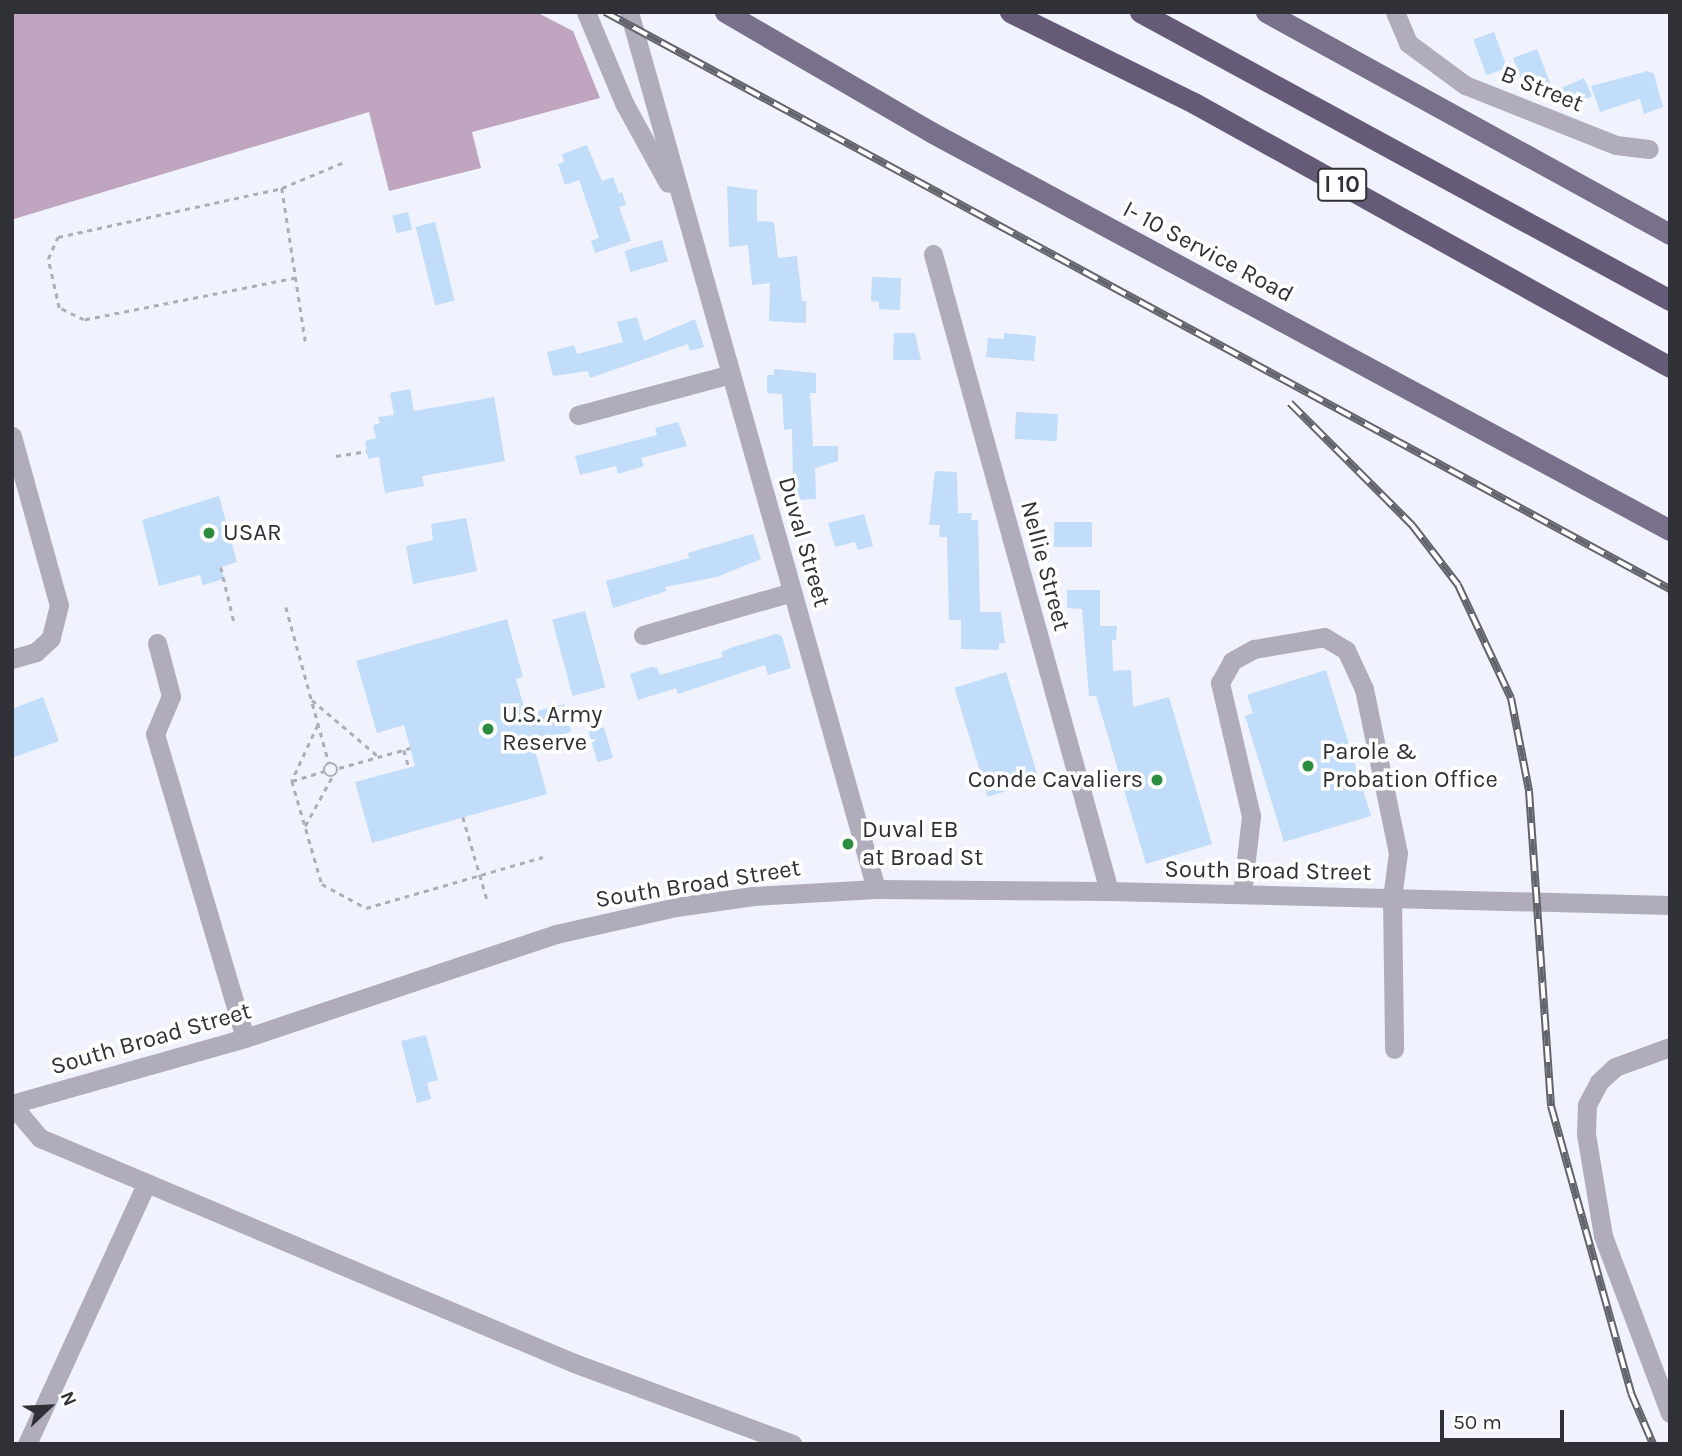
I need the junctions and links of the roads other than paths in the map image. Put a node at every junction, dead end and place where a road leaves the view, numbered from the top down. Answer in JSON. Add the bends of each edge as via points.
{"nodes":[{"id":1,"x":586,"y":12,"type":"edge"},
{"id":2,"x":629,"y":12,"type":"edge"},
{"id":3,"x":725,"y":12,"type":"edge"},
{"id":4,"x":1010,"y":12,"type":"edge"},
{"id":5,"x":1140,"y":12,"type":"edge"},
{"id":6,"x":1266,"y":12,"type":"edge"},
{"id":7,"x":1395,"y":12,"type":"edge"},
{"id":8,"x":1648,"y":149,"type":"dead end"},
{"id":9,"x":683,"y":208,"type":"junction"},
{"id":10,"x":1670,"y":234,"type":"edge"},
{"id":11,"x":933,"y":254,"type":"dead end"},
{"id":12,"x":1670,"y":300,"type":"edge"},
{"id":13,"x":1670,"y":367,"type":"edge"},
{"id":14,"x":731,"y":374,"type":"junction"},
{"id":15,"x":578,"y":415,"type":"dead end"},
{"id":16,"x":12,"y":436,"type":"edge"},
{"id":17,"x":1670,"y":530,"type":"edge"},
{"id":18,"x":792,"y":592,"type":"junction"},
{"id":19,"x":643,"y":635,"type":"dead end"},
{"id":20,"x":157,"y":643,"type":"dead end"},
{"id":21,"x":12,"y":659,"type":"edge"},
{"id":22,"x":876,"y":889,"type":"junction"},
{"id":23,"x":1110,"y":891,"type":"junction"},
{"id":24,"x":1242,"y":894,"type":"junction"},
{"id":25,"x":1392,"y":898,"type":"junction"},
{"id":26,"x":1667,"y":907,"type":"edge"},
{"id":27,"x":245,"y":1038,"type":"junction"},
{"id":28,"x":1670,"y":1047,"type":"edge"},
{"id":29,"x":1394,"y":1049,"type":"dead end"},
{"id":30,"x":12,"y":1104,"type":"edge"},
{"id":31,"x":146,"y":1184,"type":"junction"},
{"id":32,"x":1670,"y":1413,"type":"edge"},
{"id":33,"x":27,"y":1444,"type":"edge"},
{"id":34,"x":793,"y":1444,"type":"edge"}],
"edges":[{"from":1,"to":9,"type":"street","name":"Duval Street","via":[[624,103]]},
{"from":2,"to":9,"type":"street","name":"Duval Street"},
{"from":3,"to":17,"type":"main road","name":"I- 10 Service Road","via":[[931,132]]},
{"from":4,"to":13,"type":"highway","number":"I 10","via":[[1194,103]]},
{"from":5,"to":12,"type":"highway","number":"I 10"},
{"from":6,"to":10,"type":"main road"},
{"from":7,"to":8,"type":"street","name":"B Street","via":[[1408,43],[1465,85],[1616,145]]},
{"from":9,"to":14,"type":"street","name":"Duval Street"},
{"from":11,"to":23,"type":"street","name":"Nellie Street"},
{"from":14,"to":15,"type":"street"},
{"from":14,"to":18,"type":"street","name":"Duval Street"},
{"from":16,"to":21,"type":"street","via":[[59,605],[51,638],[36,652]]},
{"from":18,"to":19,"type":"street"},
{"from":18,"to":22,"type":"street","name":"Duval Street"},
{"from":20,"to":27,"type":"street","via":[[172,696],[155,734]]},
{"from":22,"to":23,"type":"street","name":"South Broad Street"},
{"from":22,"to":27,"type":"street","name":"South Broad Street","via":[[753,896],[592,924],[470,960]]},
{"from":23,"to":24,"type":"street","name":"South Broad Street"},
{"from":24,"to":25,"type":"street","name":"South Broad Street"},
{"from":24,"to":25,"type":"street","via":[[1251,816],[1220,683],[1232,661],[1254,649],[1324,637],[1346,650],[1364,689],[1398,853]]},
{"from":25,"to":26,"type":"street","name":"South Broad Street"},
{"from":25,"to":29,"type":"street"},
{"from":27,"to":30,"type":"street","name":"South Broad Street"},
{"from":28,"to":32,"type":"street","via":[[1615,1067],[1599,1082],[1587,1105],[1586,1134],[1603,1236]]},
{"from":30,"to":31,"type":"street","via":[[40,1138]]},
{"from":31,"to":33,"type":"street"},
{"from":31,"to":34,"type":"street","via":[[574,1363]]}]}
